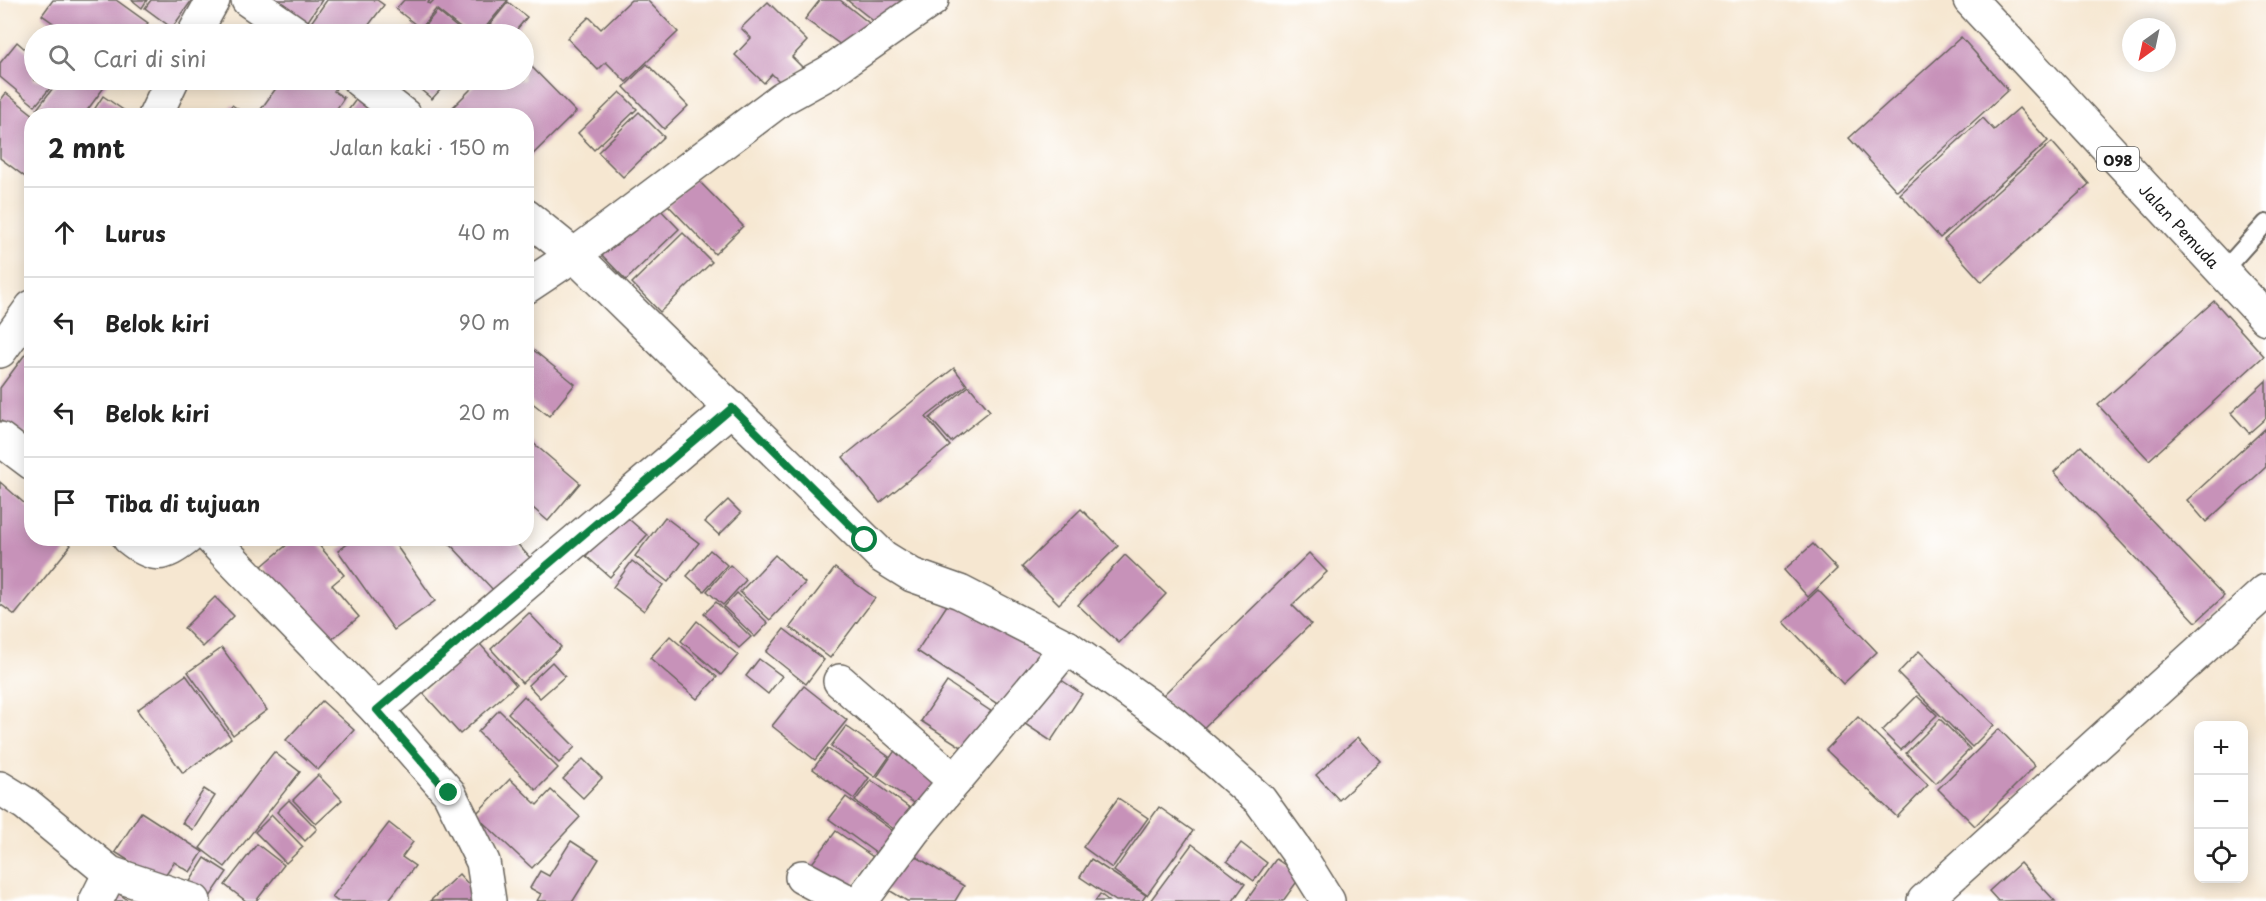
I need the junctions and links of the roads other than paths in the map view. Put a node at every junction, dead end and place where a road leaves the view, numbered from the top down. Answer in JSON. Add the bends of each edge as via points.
{"nodes":[{"id":1,"x":213,"y":0,"type":"edge"},
{"id":2,"x":248,"y":0,"type":"edge"},
{"id":3,"x":932,"y":0,"type":"edge"},
{"id":4,"x":1970,"y":0,"type":"edge"},
{"id":5,"x":200,"y":24,"type":"edge"},
{"id":6,"x":283,"y":24,"type":"edge"},
{"id":7,"x":167,"y":90,"type":"edge"},
{"id":8,"x":372,"y":90,"type":"edge"},
{"id":9,"x":159,"y":108,"type":"edge"},
{"id":10,"x":395,"y":108,"type":"edge"},
{"id":11,"x":534,"y":222,"type":"edge"},
{"id":12,"x":2266,"y":223,"type":"edge"},
{"id":13,"x":574,"y":255,"type":"junction"},
{"id":14,"x":2223,"y":271,"type":"junction"},
{"id":15,"x":534,"y":282,"type":"edge"},
{"id":16,"x":24,"y":318,"type":"edge"},
{"id":17,"x":2266,"y":318,"type":"edge"},
{"id":18,"x":0,"y":351,"type":"edge"},
{"id":19,"x":732,"y":408,"type":"junction"},
{"id":20,"x":0,"y":439,"type":"edge"},
{"id":21,"x":24,"y":457,"type":"edge"},
{"id":22,"x":141,"y":546,"type":"edge"},
{"id":23,"x":175,"y":546,"type":"edge"},
{"id":24,"x":219,"y":546,"type":"edge"},
{"id":25,"x":2266,"y":591,"type":"edge"},
{"id":26,"x":1067,"y":647,"type":"junction"},
{"id":27,"x":840,"y":681,"type":"dead end"},
{"id":28,"x":377,"y":710,"type":"junction"},
{"id":29,"x":955,"y":781,"type":"junction"},
{"id":30,"x":0,"y":788,"type":"edge"},
{"id":31,"x":802,"y":877,"type":"dead end"},
{"id":32,"x":103,"y":887,"type":"edge"},
{"id":33,"x":194,"y":901,"type":"edge"},
{"id":34,"x":489,"y":901,"type":"edge"},
{"id":35,"x":848,"y":901,"type":"edge"},
{"id":36,"x":861,"y":901,"type":"edge"},
{"id":37,"x":1328,"y":901,"type":"edge"},
{"id":38,"x":1924,"y":901,"type":"edge"}],
"edges":[{"from":1,"to":5,"type":"street"},
{"from":2,"to":6,"type":"street"},
{"from":3,"to":13,"type":"street","via":[[828,74],[781,99]]},
{"from":4,"to":14,"type":"street","name":"Jalan Pemuda","number":"098"},
{"from":7,"to":9,"type":"street"},
{"from":8,"to":10,"type":"street"},
{"from":11,"to":13,"type":"street"},
{"from":12,"to":14,"type":"lane"},
{"from":13,"to":15,"type":"street"},
{"from":13,"to":19,"type":"street"},
{"from":14,"to":17,"type":"street","name":"Jalan Pemuda","number":"098"},
{"from":16,"to":18,"type":"street"},
{"from":19,"to":26,"type":"street","via":[[884,557],[912,575],[960,592]]},
{"from":19,"to":28,"type":"street"},
{"from":20,"to":21,"type":"street"},
{"from":22,"to":23,"type":"street","via":[[163,554]]},
{"from":24,"to":28,"type":"street"},
{"from":25,"to":38,"type":"street"},
{"from":26,"to":29,"type":"street"},
{"from":26,"to":37,"type":"street","via":[[1173,723],[1260,800]]},
{"from":27,"to":29,"type":"street"},
{"from":28,"to":34,"type":"street","via":[[449,793],[483,862]]},
{"from":29,"to":36,"type":"street"},
{"from":30,"to":32,"type":"street","via":[[26,804]]},
{"from":31,"to":35,"type":"street"},
{"from":32,"to":33,"type":"street"}]}
